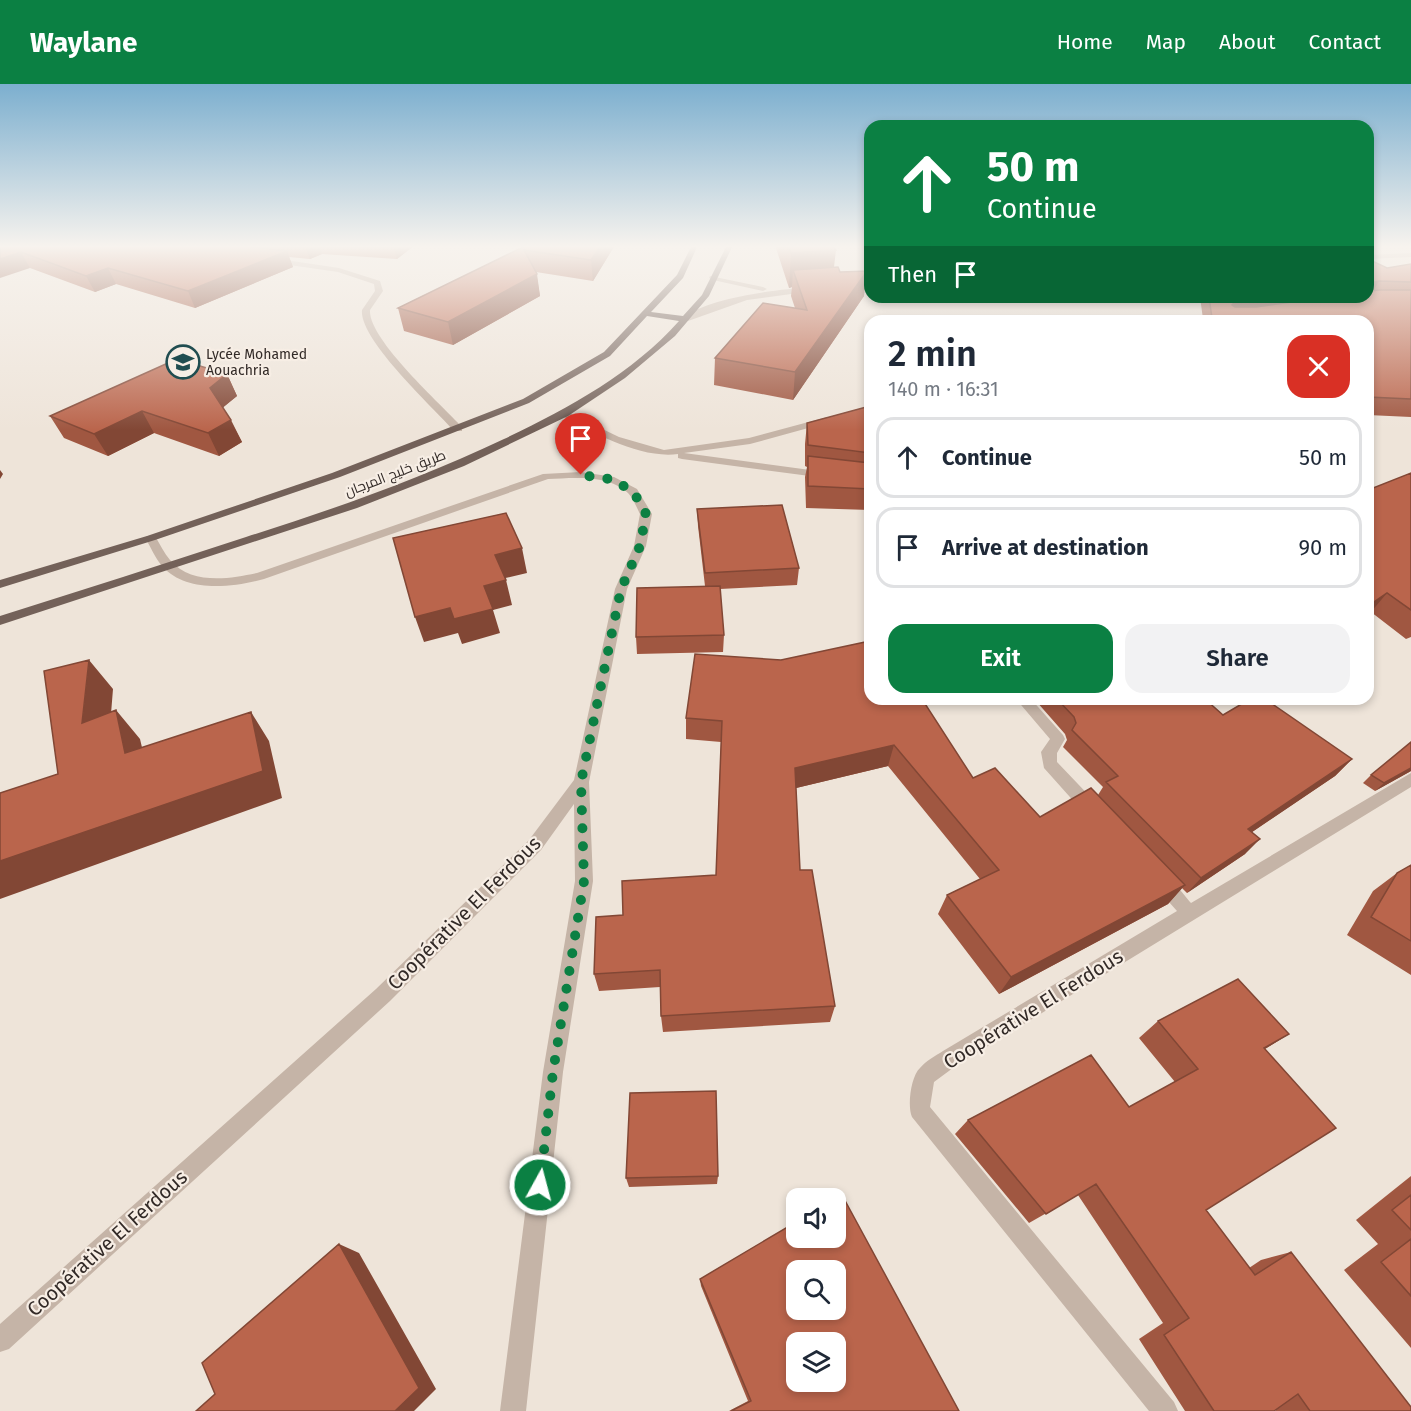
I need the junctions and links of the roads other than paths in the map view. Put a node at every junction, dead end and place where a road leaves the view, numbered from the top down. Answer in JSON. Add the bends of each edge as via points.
{"nodes":[{"id":1,"x":367,"y":307,"type":"edge"},
{"id":2,"x":652,"y":307,"type":"edge"},
{"id":3,"x":695,"y":307,"type":"edge"},
{"id":4,"x":715,"y":307,"type":"edge"},
{"id":5,"x":646,"y":314,"type":"junction"},
{"id":6,"x":685,"y":319,"type":"junction"},
{"id":7,"x":565,"y":414,"type":"junction"},
{"id":8,"x":837,"y":417,"type":"edge"},
{"id":9,"x":458,"y":429,"type":"junction"},
{"id":10,"x":664,"y":453,"type":"junction"},
{"id":11,"x":836,"y":476,"type":"edge"},
{"id":12,"x":151,"y":538,"type":"junction"},
{"id":13,"x":168,"y":565,"type":"junction"},
{"id":14,"x":0,"y":584,"type":"edge"},
{"id":15,"x":0,"y":621,"type":"edge"},
{"id":16,"x":1028,"y":705,"type":"edge"},
{"id":17,"x":1410,"y":779,"type":"edge"},
{"id":18,"x":581,"y":782,"type":"junction"},
{"id":19,"x":1103,"y":822,"type":"edge"},
{"id":20,"x":1150,"y":872,"type":"edge"},
{"id":21,"x":1190,"y":913,"type":"junction"},
{"id":22,"x":0,"y":1340,"type":"edge"},
{"id":23,"x":513,"y":1411,"type":"edge"},
{"id":24,"x":1165,"y":1411,"type":"edge"}],
"edges":[{"from":1,"to":9,"type":"street","via":[[367,326],[376,340]]},
{"from":2,"to":5,"type":"main road","name":"طريق خليج المرجان"},
{"from":3,"to":6,"type":"main road","name":"طريق خليج المرجان"},
{"from":4,"to":6,"type":"street"},
{"from":5,"to":6,"type":"main road"},
{"from":5,"to":9,"type":"main road","name":"طريق خليج المرجان","via":[[607,354],[526,401]]},
{"from":6,"to":7,"type":"main road","name":"طريق خليج المرجان","via":[[622,376]]},
{"from":7,"to":10,"type":"street","via":[[615,439]]},
{"from":7,"to":13,"type":"main road","name":"طريق خليج المرجان","via":[[460,464],[353,506]]},
{"from":8,"to":10,"type":"street","via":[[750,441]]},
{"from":9,"to":12,"type":"main road","name":"طريق خليج المرجان"},
{"from":10,"to":11,"type":"street"},
{"from":12,"to":13,"type":"street"},
{"from":12,"to":14,"type":"main road","name":"طريق خليج المرجان"},
{"from":13,"to":15,"type":"main road","name":"طريق خليج المرجان"},
{"from":13,"to":18,"type":"street","via":[[191,579],[214,583],[260,576],[547,476],[610,479],[633,491],[646,514],[640,546],[621,589]]},
{"from":16,"to":19,"type":"street","via":[[1058,739],[1049,752],[1049,764]]},
{"from":17,"to":21,"type":"street","name":"Coopérative El Ferdous"},
{"from":18,"to":22,"type":"street","name":"Coopérative El Ferdous","via":[[535,845],[383,994]]},
{"from":18,"to":23,"type":"street","via":[[584,881],[553,1072]]},
{"from":20,"to":21,"type":"street"},
{"from":21,"to":24,"type":"street","name":"Coopérative El Ferdous","via":[[925,1076],[919,1110]]}]}
